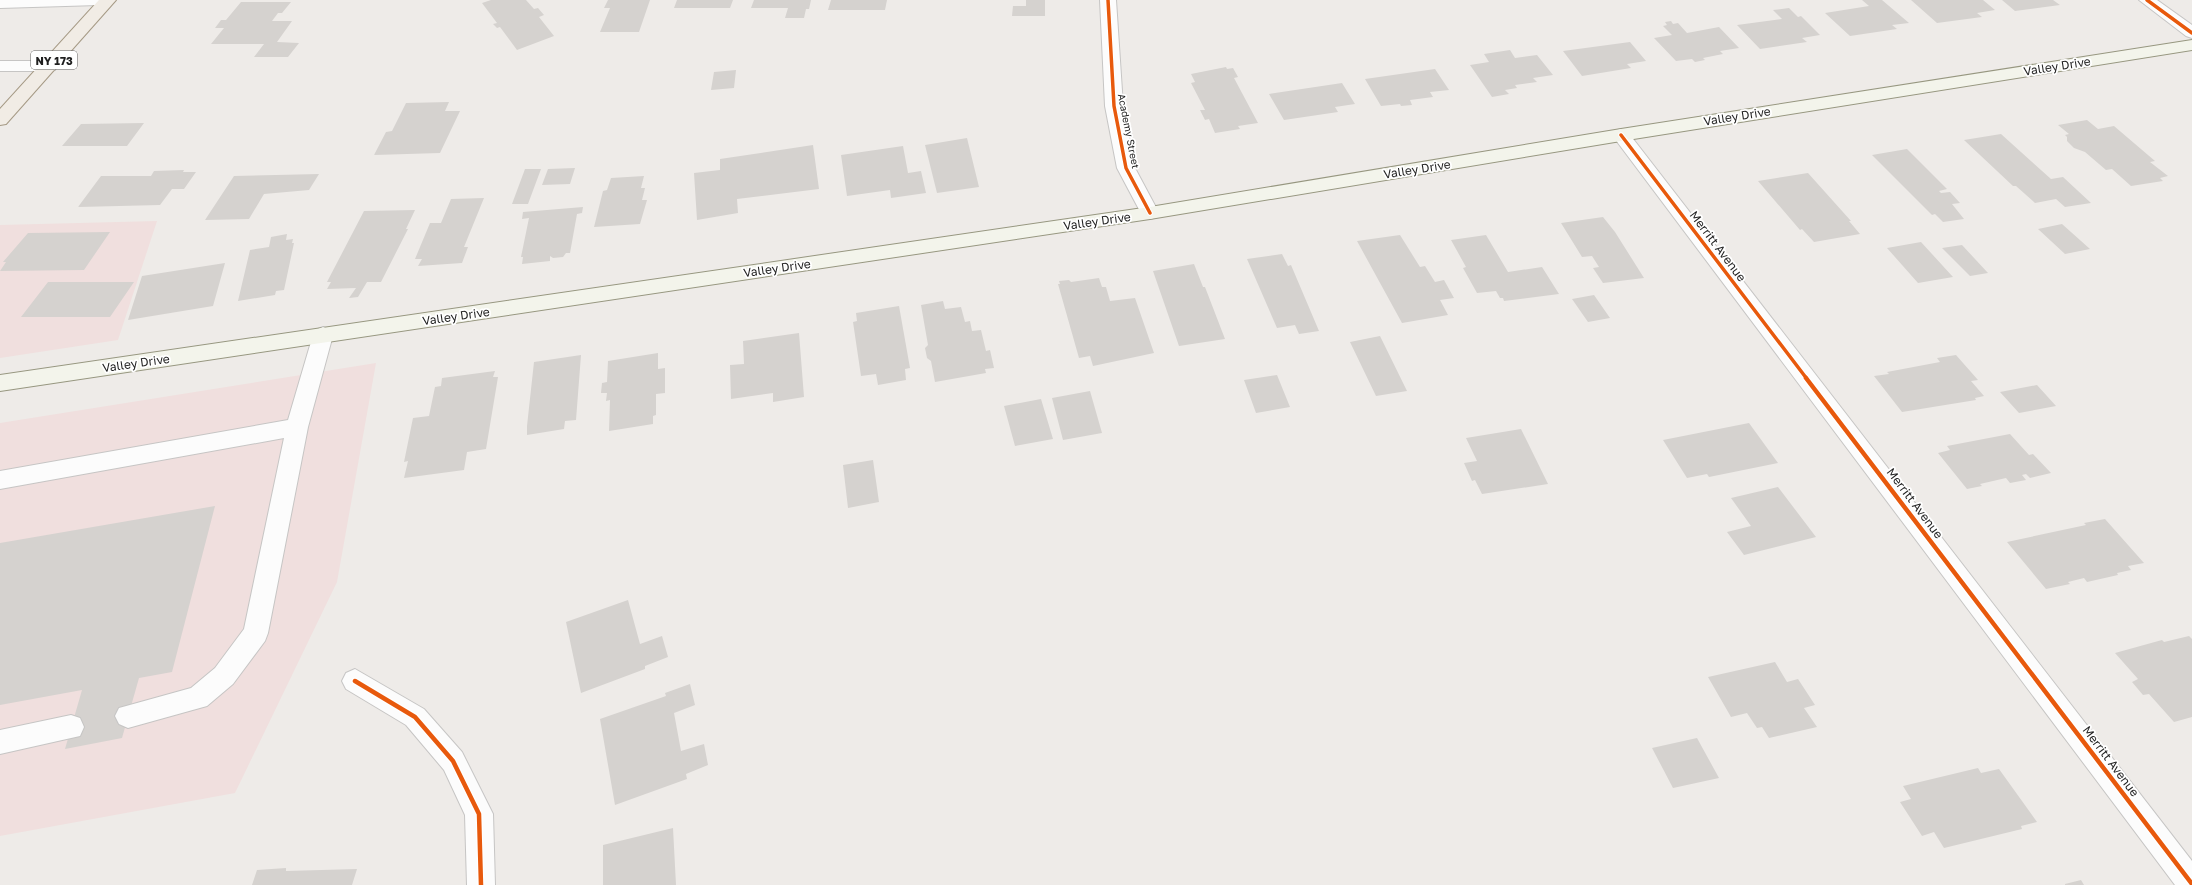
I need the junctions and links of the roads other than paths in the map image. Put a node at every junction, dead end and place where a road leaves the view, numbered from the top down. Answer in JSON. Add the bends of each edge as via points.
{"nodes":[{"id":1,"x":98,"y":0,"type":"edge"},
{"id":2,"x":108,"y":0,"type":"edge"},
{"id":3,"x":1108,"y":0,"type":"edge"},
{"id":4,"x":2147,"y":0,"type":"edge"},
{"id":5,"x":0,"y":3,"type":"edge"},
{"id":6,"x":2192,"y":33,"type":"edge"},
{"id":7,"x":2192,"y":45,"type":"edge"},
{"id":8,"x":0,"y":66,"type":"edge"},
{"id":9,"x":49,"y":66,"type":"junction"},
{"id":10,"x":0,"y":120,"type":"edge"},
{"id":11,"x":1621,"y":135,"type":"junction"},
{"id":12,"x":1150,"y":213,"type":"junction"},
{"id":13,"x":323,"y":335,"type":"junction"},
{"id":14,"x":0,"y":382,"type":"edge"},
{"id":15,"x":297,"y":427,"type":"junction"},
{"id":16,"x":0,"y":480,"type":"edge"},
{"id":17,"x":355,"y":681,"type":"dead end"},
{"id":18,"x":128,"y":716,"type":"dead end"},
{"id":19,"x":71,"y":726,"type":"dead end"},
{"id":20,"x":0,"y":742,"type":"edge"},
{"id":21,"x":2192,"y":884,"type":"edge"},
{"id":22,"x":481,"y":885,"type":"edge"}],
"edges":[{"from":1,"to":5,"type":"street"},
{"from":2,"to":9,"type":"main road","number":"NY 173"},
{"from":3,"to":12,"type":"street","name":"Academy Street","via":[[1114,106],[1126,168]]},
{"from":4,"to":6,"type":"street"},
{"from":7,"to":11,"type":"main road","name":"Valley Drive"},
{"from":8,"to":9,"type":"street"},
{"from":9,"to":10,"type":"main road","number":"NY 173"},
{"from":11,"to":12,"type":"main road","name":"Valley Drive"},
{"from":11,"to":21,"type":"street","name":"Merritt Avenue"},
{"from":12,"to":13,"type":"main road","name":"Valley Drive"},
{"from":13,"to":14,"type":"main road","name":"Valley Drive"},
{"from":13,"to":15,"type":"street"},
{"from":15,"to":16,"type":"street"},
{"from":15,"to":18,"type":"street","via":[[256,633],[224,676],[198,698]]},
{"from":17,"to":22,"type":"street","via":[[415,717],[453,761],[479,814]]},
{"from":19,"to":20,"type":"street"}]}
